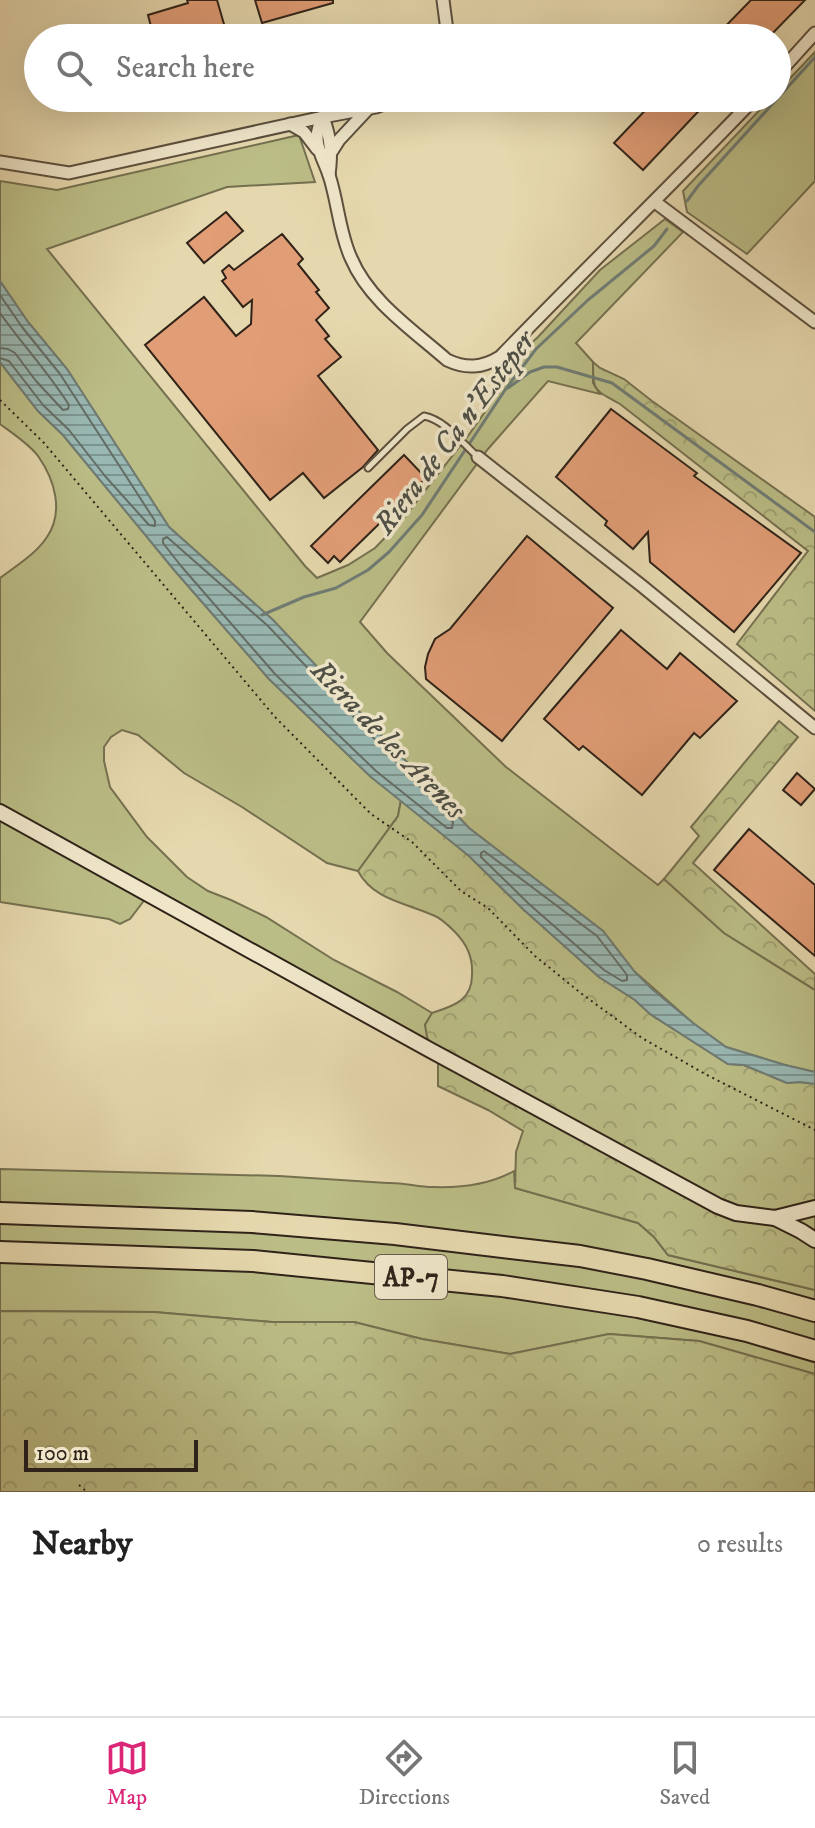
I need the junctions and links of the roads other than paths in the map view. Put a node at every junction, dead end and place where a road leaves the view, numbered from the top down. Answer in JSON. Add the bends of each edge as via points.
{"nodes":[{"id":1,"x":443,"y":0,"type":"edge"},
{"id":2,"x":446,"y":24,"type":"edge"},
{"id":3,"x":815,"y":33,"type":"edge"},
{"id":4,"x":791,"y":60,"type":"edge"},
{"id":5,"x":352,"y":112,"type":"edge"},
{"id":6,"x":366,"y":112,"type":"edge"},
{"id":7,"x":742,"y":112,"type":"edge"},
{"id":8,"x":323,"y":117,"type":"junction"},
{"id":9,"x":290,"y":124,"type":"junction"},
{"id":10,"x":326,"y":152,"type":"junction"},
{"id":11,"x":0,"y":162,"type":"edge"},
{"id":12,"x":655,"y":202,"type":"junction"},
{"id":13,"x":815,"y":322,"type":"edge"},
{"id":14,"x":478,"y":457,"type":"joint"},
{"id":15,"x":368,"y":468,"type":"dead end"},
{"id":16,"x":815,"y":728,"type":"edge"},
{"id":17,"x":0,"y":812,"type":"edge"},
{"id":18,"x":815,"y":1208,"type":"edge"},
{"id":19,"x":0,"y":1213,"type":"edge"},
{"id":20,"x":815,"y":1215,"type":"edge"},
{"id":21,"x":775,"y":1218,"type":"junction"},
{"id":22,"x":815,"y":1239,"type":"edge"},
{"id":23,"x":0,"y":1252,"type":"edge"},
{"id":24,"x":815,"y":1311,"type":"edge"},
{"id":25,"x":815,"y":1351,"type":"edge"}],
"edges":[{"from":1,"to":2,"type":"street"},
{"from":3,"to":4,"type":"street"},
{"from":5,"to":8,"type":"street"},
{"from":6,"to":10,"type":"street"},
{"from":7,"to":12,"type":"street"},
{"from":8,"to":9,"type":"street"},
{"from":8,"to":10,"type":"street","via":[[329,132]]},
{"from":9,"to":10,"type":"street"},
{"from":9,"to":11,"type":"street","via":[[69,173]]},
{"from":10,"to":12,"type":"street","via":[[346,243],[360,276],[447,360],[470,367],[500,357]]},
{"from":12,"to":13,"type":"street"},
{"from":14,"to":15,"type":"lane","via":[[434,418],[424,416]]},
{"from":14,"to":16,"type":"street"},
{"from":17,"to":21,"type":"main road","via":[[693,1193],[736,1213]]},
{"from":18,"to":21,"type":"main road"},
{"from":19,"to":24,"type":"highway","number":"AP-7","via":[[252,1222],[525,1249],[661,1272]]},
{"from":20,"to":22,"type":"main road"},
{"from":21,"to":22,"type":"main road"},
{"from":23,"to":25,"type":"highway","number":"AP-7","via":[[253,1261],[502,1286],[638,1307]]}]}
